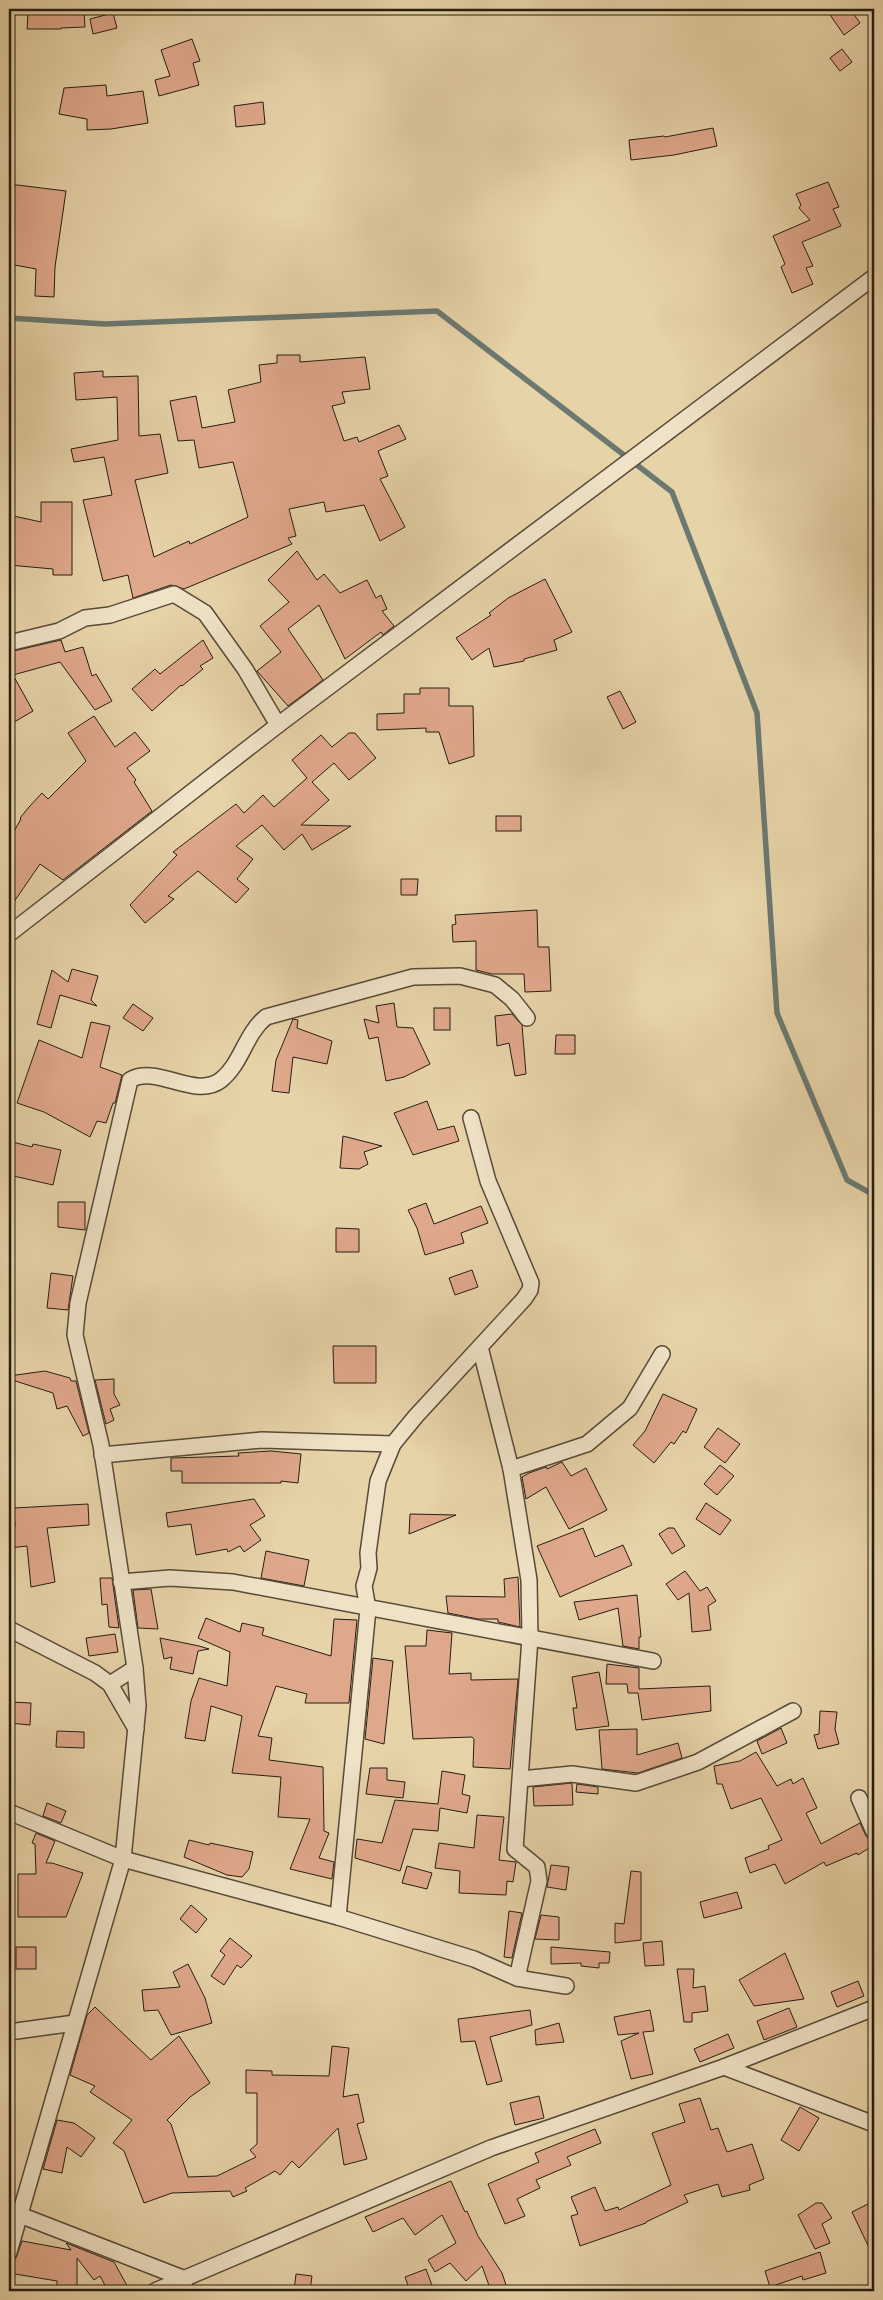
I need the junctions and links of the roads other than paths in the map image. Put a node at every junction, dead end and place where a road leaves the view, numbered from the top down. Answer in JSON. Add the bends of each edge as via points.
{"nodes":[{"id":1,"x":874,"y":277,"type":"edge"},
{"id":2,"x":9,"y":644,"type":"edge"},
{"id":3,"x":278,"y":725,"type":"junction"},
{"id":4,"x":9,"y":934,"type":"edge"},
{"id":5,"x":527,"y":1018,"type":"dead end"},
{"id":6,"x":471,"y":1118,"type":"dead end"},
{"id":7,"x":480,"y":1347,"type":"junction"},
{"id":8,"x":662,"y":1354,"type":"dead end"},
{"id":9,"x":393,"y":1444,"type":"junction"},
{"id":10,"x":102,"y":1455,"type":"junction"},
{"id":11,"x":511,"y":1469,"type":"junction"},
{"id":12,"x":121,"y":1582,"type":"junction"},
{"id":13,"x":368,"y":1609,"type":"junction"},
{"id":14,"x":9,"y":1629,"type":"edge"},
{"id":15,"x":530,"y":1638,"type":"junction"},
{"id":16,"x":653,"y":1661,"type":"dead end"},
{"id":17,"x":135,"y":1668,"type":"junction"},
{"id":18,"x":110,"y":1684,"type":"junction"},
{"id":19,"x":793,"y":1711,"type":"dead end"},
{"id":20,"x":136,"y":1730,"type":"junction"},
{"id":21,"x":521,"y":1779,"type":"junction"},
{"id":22,"x":859,"y":1798,"type":"dead end"},
{"id":23,"x":9,"y":1812,"type":"edge"},
{"id":24,"x":874,"y":1832,"type":"edge"},
{"id":25,"x":123,"y":1859,"type":"junction"},
{"id":26,"x":338,"y":1917,"type":"junction"},
{"id":27,"x":517,"y":1978,"type":"junction"},
{"id":28,"x":566,"y":1986,"type":"dead end"},
{"id":29,"x":874,"y":2008,"type":"edge"},
{"id":30,"x":75,"y":2022,"type":"junction"},
{"id":31,"x":9,"y":2032,"type":"edge"},
{"id":32,"x":724,"y":2067,"type":"junction"},
{"id":33,"x":874,"y":2124,"type":"edge"},
{"id":34,"x":14,"y":2214,"type":"edge"},
{"id":35,"x":9,"y":2252,"type":"edge"},
{"id":36,"x":184,"y":2285,"type":"edge"},
{"id":37,"x":155,"y":2291,"type":"edge"}],
"edges":[{"from":1,"to":3,"type":"street"},
{"from":2,"to":3,"type":"street","via":[[59,631],[85,618],[110,615],[174,594],[206,613],[246,669]]},
{"from":3,"to":4,"type":"street"},
{"from":5,"to":10,"type":"street","via":[[495,985],[460,976],[413,977],[266,1017],[252,1031],[233,1067],[220,1081],[196,1085],[140,1075],[130,1080],[78,1304],[75,1335]]},
{"from":6,"to":7,"type":"street","via":[[488,1181],[531,1283],[524,1299]]},
{"from":7,"to":9,"type":"street"},
{"from":7,"to":11,"type":"street"},
{"from":8,"to":11,"type":"street","via":[[630,1408],[587,1444]]},
{"from":9,"to":10,"type":"street","via":[[262,1440]]},
{"from":9,"to":13,"type":"street","via":[[378,1481],[368,1553],[369,1568],[364,1586]]},
{"from":10,"to":12,"type":"street"},
{"from":11,"to":15,"type":"street","via":[[529,1580]]},
{"from":12,"to":13,"type":"street","via":[[170,1578],[233,1582]]},
{"from":12,"to":17,"type":"street"},
{"from":13,"to":15,"type":"street"},
{"from":13,"to":26,"type":"street"},
{"from":14,"to":18,"type":"street"},
{"from":15,"to":16,"type":"street"},
{"from":15,"to":21,"type":"street"},
{"from":17,"to":18,"type":"street"},
{"from":17,"to":20,"type":"street"},
{"from":18,"to":20,"type":"street"},
{"from":19,"to":21,"type":"street","via":[[698,1762],[636,1783],[572,1774]]},
{"from":20,"to":25,"type":"street"},
{"from":21,"to":27,"type":"street","via":[[515,1849],[537,1867],[539,1881]]},
{"from":22,"to":24,"type":"street"},
{"from":23,"to":25,"type":"street"},
{"from":25,"to":26,"type":"street"},
{"from":25,"to":30,"type":"street"},
{"from":26,"to":27,"type":"street","via":[[474,1959]]},
{"from":27,"to":28,"type":"street"},
{"from":29,"to":32,"type":"street"},
{"from":30,"to":31,"type":"street"},
{"from":30,"to":34,"type":"street"},
{"from":32,"to":33,"type":"street"},
{"from":32,"to":36,"type":"street","via":[[491,2148]]},
{"from":34,"to":35,"type":"street"},
{"from":34,"to":36,"type":"street"},
{"from":36,"to":37,"type":"street"}]}
